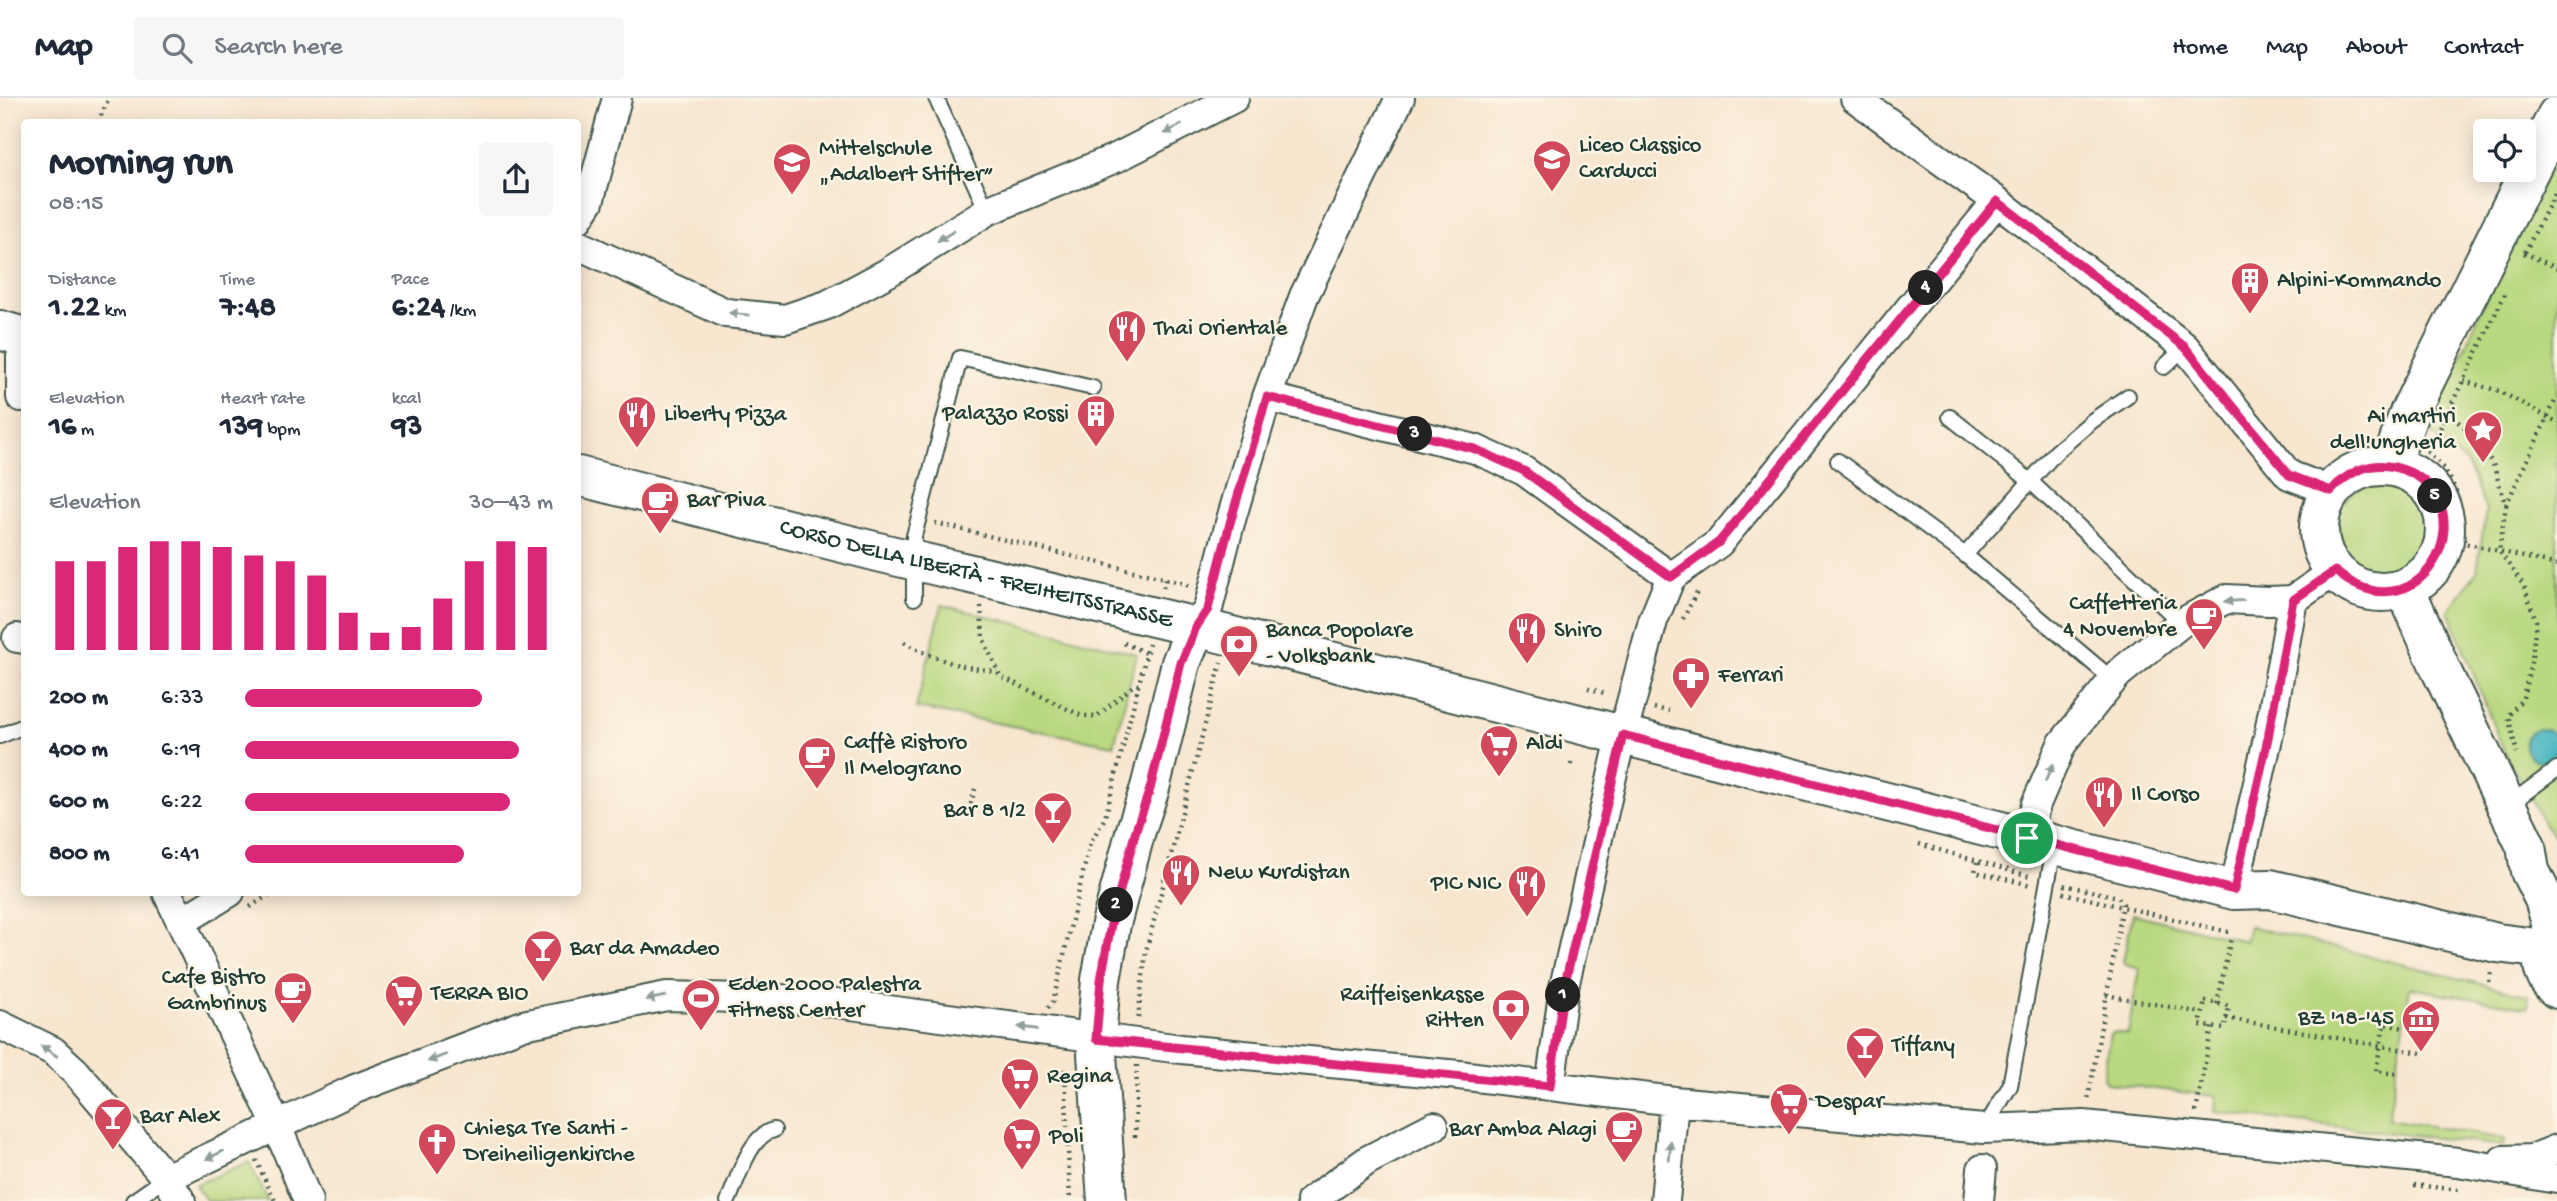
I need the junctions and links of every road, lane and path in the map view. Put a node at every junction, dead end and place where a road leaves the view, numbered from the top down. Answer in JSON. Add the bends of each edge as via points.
{"nodes":[{"id":1,"x":109,"y":98,"type":"edge"},
{"id":2,"x":617,"y":98,"type":"edge"},
{"id":3,"x":936,"y":98,"type":"edge"},
{"id":4,"x":1234,"y":98,"type":"edge"},
{"id":5,"x":1399,"y":98,"type":"edge"},
{"id":6,"x":1855,"y":98,"type":"edge"},
{"id":7,"x":2557,"y":115,"type":"edge"},
{"id":8,"x":99,"y":119,"type":"edge"},
{"id":9,"x":2557,"y":190,"type":"edge"},
{"id":10,"x":1997,"y":201,"type":"junction"},
{"id":11,"x":987,"y":211,"type":"junction"},
{"id":12,"x":581,"y":214,"type":"edge"},
{"id":13,"x":581,"y":246,"type":"edge"},
{"id":14,"x":2524,"y":253,"type":"junction"},
{"id":15,"x":2519,"y":265,"type":"dead end"},
{"id":16,"x":2557,"y":268,"type":"edge"},
{"id":17,"x":2508,"y":288,"type":"dead end"},
{"id":18,"x":0,"y":330,"type":"edge"},
{"id":19,"x":21,"y":336,"type":"edge"},
{"id":20,"x":2185,"y":347,"type":"junction"},
{"id":21,"x":21,"y":358,"type":"edge"},
{"id":22,"x":2164,"y":367,"type":"dead end"},
{"id":23,"x":2463,"y":382,"type":"junction"},
{"id":24,"x":1093,"y":388,"type":"dead end"},
{"id":25,"x":2127,"y":396,"type":"dead end"},
{"id":26,"x":1267,"y":397,"type":"junction"},
{"id":27,"x":2557,"y":397,"type":"edge"},
{"id":28,"x":15,"y":399,"type":"edge"},
{"id":29,"x":2448,"y":413,"type":"junction"},
{"id":30,"x":1950,"y":417,"type":"dead end"},
{"id":31,"x":2547,"y":418,"type":"junction"},
{"id":32,"x":2557,"y":422,"type":"edge"},
{"id":33,"x":2438,"y":434,"type":"dead end"},
{"id":34,"x":1838,"y":461,"type":"dead end"},
{"id":35,"x":2390,"y":466,"type":"junction"},
{"id":36,"x":581,"y":477,"type":"edge"},
{"id":37,"x":2029,"y":480,"type":"junction"},
{"id":38,"x":2331,"y":491,"type":"junction"},
{"id":39,"x":2506,"y":506,"type":"junction"},
{"id":40,"x":927,"y":523,"type":"dead end"},
{"id":41,"x":2464,"y":542,"type":"dead end"},
{"id":42,"x":2499,"y":551,"type":"junction"},
{"id":43,"x":1965,"y":555,"type":"junction"},
{"id":44,"x":2557,"y":565,"type":"edge"},
{"id":45,"x":2335,"y":571,"type":"junction"},
{"id":46,"x":1671,"y":577,"type":"junction"},
{"id":47,"x":915,"y":579,"type":"junction"},
{"id":48,"x":1703,"y":582,"type":"dead end"},
{"id":49,"x":2405,"y":588,"type":"junction"},
{"id":50,"x":2293,"y":600,"type":"junction"},
{"id":51,"x":981,"y":605,"type":"dead end"},
{"id":52,"x":1198,"y":609,"type":"junction"},
{"id":53,"x":2181,"y":623,"type":"junction"},
{"id":54,"x":1679,"y":627,"type":"dead end"},
{"id":55,"x":904,"y":642,"type":"dead end"},
{"id":56,"x":1146,"y":654,"type":"dead end"},
{"id":57,"x":998,"y":671,"type":"junction"},
{"id":58,"x":1226,"y":675,"type":"dead end"},
{"id":59,"x":2113,"y":680,"type":"junction"},
{"id":60,"x":1139,"y":685,"type":"junction"},
{"id":61,"x":1588,"y":688,"type":"dead end"},
{"id":62,"x":1607,"y":694,"type":"dead end"},
{"id":63,"x":1655,"y":695,"type":"dead end"},
{"id":64,"x":1669,"y":711,"type":"dead end"},
{"id":65,"x":21,"y":727,"type":"edge"},
{"id":66,"x":1623,"y":735,"type":"junction"},
{"id":67,"x":0,"y":736,"type":"edge"},
{"id":68,"x":2516,"y":748,"type":"dead end"},
{"id":69,"x":2557,"y":769,"type":"edge"},
{"id":70,"x":976,"y":785,"type":"dead end"},
{"id":71,"x":2507,"y":807,"type":"junction"},
{"id":72,"x":969,"y":811,"type":"dead end"},
{"id":73,"x":2041,"y":841,"type":"junction"},
{"id":74,"x":1918,"y":844,"type":"dead end"},
{"id":75,"x":1981,"y":845,"type":"junction"},
{"id":76,"x":2526,"y":846,"type":"junction"},
{"id":77,"x":2557,"y":879,"type":"edge"},
{"id":78,"x":2234,"y":890,"type":"junction"},
{"id":79,"x":2099,"y":893,"type":"dead end"},
{"id":80,"x":169,"y":896,"type":"edge"},
{"id":81,"x":223,"y":896,"type":"edge"},
{"id":82,"x":2122,"y":907,"type":"junction"},
{"id":83,"x":181,"y":922,"type":"junction"},
{"id":84,"x":2551,"y":958,"type":"edge"},
{"id":85,"x":2106,"y":995,"type":"junction"},
{"id":86,"x":2217,"y":1004,"type":"junction"},
{"id":87,"x":2202,"y":1013,"type":"junction"},
{"id":88,"x":2226,"y":1018,"type":"junction"},
{"id":89,"x":0,"y":1025,"type":"edge"},
{"id":90,"x":2211,"y":1026,"type":"junction"},
{"id":91,"x":2404,"y":1028,"type":"dead end"},
{"id":92,"x":1036,"y":1030,"type":"junction"},
{"id":93,"x":1096,"y":1039,"type":"junction"},
{"id":94,"x":1137,"y":1043,"type":"junction"},
{"id":95,"x":2380,"y":1046,"type":"junction"},
{"id":96,"x":2421,"y":1053,"type":"dead end"},
{"id":97,"x":1065,"y":1061,"type":"dead end"},
{"id":98,"x":2396,"y":1074,"type":"dead end"},
{"id":99,"x":1550,"y":1086,"type":"junction"},
{"id":100,"x":2199,"y":1094,"type":"dead end"},
{"id":101,"x":1674,"y":1101,"type":"junction"},
{"id":102,"x":2084,"y":1125,"type":"junction"},
{"id":103,"x":277,"y":1126,"type":"junction"},
{"id":104,"x":1434,"y":1126,"type":"dead end"},
{"id":105,"x":774,"y":1130,"type":"dead end"},
{"id":106,"x":1135,"y":1142,"type":"dead end"},
{"id":107,"x":2557,"y":1149,"type":"edge"},
{"id":108,"x":1983,"y":1150,"type":"junction"},
{"id":109,"x":248,"y":1156,"type":"dead end"},
{"id":110,"x":2458,"y":1162,"type":"junction"},
{"id":111,"x":166,"y":1178,"type":"junction"},
{"id":112,"x":2557,"y":1179,"type":"edge"},
{"id":113,"x":133,"y":1201,"type":"edge"},
{"id":114,"x":181,"y":1201,"type":"edge"},
{"id":115,"x":275,"y":1201,"type":"edge"},
{"id":116,"x":308,"y":1201,"type":"edge"},
{"id":117,"x":728,"y":1201,"type":"edge"},
{"id":118,"x":1070,"y":1201,"type":"edge"},
{"id":119,"x":1107,"y":1201,"type":"edge"},
{"id":120,"x":1311,"y":1201,"type":"edge"},
{"id":121,"x":1665,"y":1201,"type":"edge"},
{"id":122,"x":1979,"y":1201,"type":"edge"}],
"edges":[{"from":1,"to":8,"type":"path"},
{"from":2,"to":12,"type":"street","via":[[589,202]]},
{"from":3,"to":11,"type":"lane"},
{"from":4,"to":11,"type":"street","one_way":true,"via":[[1118,157]]},
{"from":5,"to":26,"type":"street","via":[[1304,296]]},
{"from":6,"to":10,"type":"street"},
{"from":7,"to":35,"type":"main road","via":[[2409,413]]},
{"from":9,"to":14,"type":"path"},
{"from":10,"to":20,"type":"street"},
{"from":10,"to":46,"type":"street","via":[[1719,542]]},
{"from":11,"to":13,"type":"street","one_way":true,"via":[[887,273],[827,305],[785,319],[726,313]]},
{"from":14,"to":15,"type":"path"},
{"from":14,"to":16,"type":"path"},
{"from":17,"to":23,"type":"path"},
{"from":18,"to":19,"type":"main road"},
{"from":20,"to":22,"type":"lane"},
{"from":20,"to":38,"type":"street","via":[[2289,475]]},
{"from":21,"to":28,"type":"street"},
{"from":23,"to":29,"type":"path"},
{"from":23,"to":31,"type":"path","via":[[2499,391]]},
{"from":24,"to":47,"type":"lane","via":[[960,358],[914,536]]},
{"from":25,"to":37,"type":"lane","via":[[2092,421]]},
{"from":26,"to":46,"type":"street","via":[[1488,454],[1524,471]]},
{"from":26,"to":52,"type":"street","via":[[1208,609]]},
{"from":27,"to":31,"type":"path"},
{"from":29,"to":33,"type":"path"},
{"from":29,"to":39,"type":"path","via":[[2472,433],[2493,464]]},
{"from":30,"to":37,"type":"lane"},
{"from":31,"to":32,"type":"path"},
{"from":31,"to":39,"type":"path"},
{"from":34,"to":43,"type":"lane"},
{"from":35,"to":38,"type":"main road","via":[[2352,473]]},
{"from":35,"to":49,"type":"main road","via":[[2409,471],[2426,483],[2440,504],[2445,523],[2440,552],[2431,568]]},
{"from":36,"to":47,"type":"main road","name":"CORSO DELLA LIBERTÀ - FREIHEITSSTRASSE"},
{"from":37,"to":43,"type":"lane"},
{"from":37,"to":53,"type":"lane"},
{"from":38,"to":45,"type":"main road","via":[[2318,530]]},
{"from":39,"to":42,"type":"path"},
{"from":40,"to":52,"type":"path","via":[[939,522],[1183,583]]},
{"from":41,"to":42,"type":"path"},
{"from":42,"to":44,"type":"path"},
{"from":42,"to":68,"type":"path","via":[[2524,586],[2536,621],[2523,698],[2508,716]]},
{"from":43,"to":59,"type":"lane"},
{"from":45,"to":49,"type":"main road","via":[[2365,589],[2386,592]]},
{"from":45,"to":50,"type":"street"},
{"from":46,"to":66,"type":"street","via":[[1653,621]]},
{"from":47,"to":52,"type":"main road","name":"CORSO DELLA LIBERTÀ - FREIHEITSSTRASSE"},
{"from":48,"to":54,"type":"path"},
{"from":49,"to":71,"type":"main road"},
{"from":50,"to":53,"type":"street","one_way":true,"via":[[2227,599]]},
{"from":50,"to":78,"type":"street"},
{"from":51,"to":57,"type":"path","via":[[983,638]]},
{"from":52,"to":66,"type":"main road","name":"CORSO DELLA LIBERTÀ - FREIHEITSSTRASSE"},
{"from":52,"to":93,"type":"main road","via":[[1111,924]]},
{"from":53,"to":59,"type":"street"},
{"from":55,"to":57,"type":"path","via":[[965,669]]},
{"from":56,"to":60,"type":"path"},
{"from":57,"to":60,"type":"path","via":[[1080,715],[1096,717]]},
{"from":58,"to":94,"type":"path","via":[[1219,673],[1146,951]]},
{"from":73,"to":59,"type":"street","one_way":true,"via":[[2036,804],[2062,744]]},
{"from":60,"to":92,"type":"path","via":[[1105,818],[1090,843],[1052,1002],[1038,1014]]},
{"from":61,"to":62,"type":"path"},
{"from":63,"to":64,"type":"path","via":[[1652,708]]},
{"from":65,"to":67,"type":"lane"},
{"from":66,"to":75,"type":"main road","name":"CORSO DELLA LIBERTÀ - FREIHEITSSTRASSE"},
{"from":66,"to":99,"type":"street","via":[[1564,987]]},
{"from":69,"to":71,"type":"lane"},
{"from":70,"to":72,"type":"path"},
{"from":71,"to":76,"type":"main road"},
{"from":73,"to":75,"type":"main road","name":"CORSO DELLA LIBERTÀ - FREIHEITSSTRASSE"},
{"from":73,"to":78,"type":"main road","name":"CORSO DELLA LIBERTÀ - FREIHEITSSTRASSE"},
{"from":73,"to":108,"type":"lane","via":[[2010,1086]]},
{"from":74,"to":75,"type":"path"},
{"from":76,"to":77,"type":"main road"},
{"from":76,"to":84,"type":"main road","via":[[2530,871],[2551,923]]},
{"from":78,"to":84,"type":"main road","name":"CORSO DELLA LIBERTÀ - FREIHEITSSTRASSE","via":[[2265,909]]},
{"from":79,"to":82,"type":"path","via":[[2121,899]]},
{"from":80,"to":83,"type":"street"},
{"from":81,"to":83,"type":"street"},
{"from":82,"to":85,"type":"path"},
{"from":82,"to":86,"type":"path","via":[[2232,936]]},
{"from":83,"to":103,"type":"street"},
{"from":85,"to":87,"type":"path"},
{"from":85,"to":102,"type":"path"},
{"from":86,"to":87,"type":"path","via":[[2205,1001]]},
{"from":86,"to":88,"type":"path","via":[[2229,1006]]},
{"from":87,"to":90,"type":"path","via":[[2200,1024]]},
{"from":88,"to":90,"type":"path","via":[[2224,1029]]},
{"from":88,"to":95,"type":"path"},
{"from":111,"to":89,"type":"street","one_way":true,"via":[[75,1071],[53,1052]]},
{"from":90,"to":100,"type":"path"},
{"from":91,"to":95,"type":"path","via":[[2384,1024]]},
{"from":92,"to":93,"type":"street"},
{"from":92,"to":103,"type":"street","one_way":true,"via":[[813,1000],[667,996],[523,1025],[355,1089]]},
{"from":93,"to":94,"type":"street"},
{"from":93,"to":119,"type":"main road"},
{"from":94,"to":99,"type":"street"},
{"from":94,"to":106,"type":"path"},
{"from":95,"to":96,"type":"path"},
{"from":95,"to":98,"type":"path","via":[[2376,1071]]},
{"from":97,"to":118,"type":"path"},
{"from":99,"to":101,"type":"street"},
{"from":101,"to":108,"type":"street"},
{"from":121,"to":101,"type":"street","one_way":true},
{"from":102,"to":108,"type":"street"},
{"from":102,"to":110,"type":"street"},
{"from":103,"to":111,"type":"street","one_way":true},
{"from":103,"to":116,"type":"street"},
{"from":104,"to":120,"type":"street","via":[[1368,1160]]},
{"from":105,"to":117,"type":"lane","via":[[754,1143]]},
{"from":107,"to":110,"type":"street","via":[[2532,1159]]},
{"from":108,"to":122,"type":"street"},
{"from":109,"to":115,"type":"path","via":[[257,1161]]},
{"from":110,"to":112,"type":"street"},
{"from":111,"to":113,"type":"lane"},
{"from":111,"to":114,"type":"street"}]}
